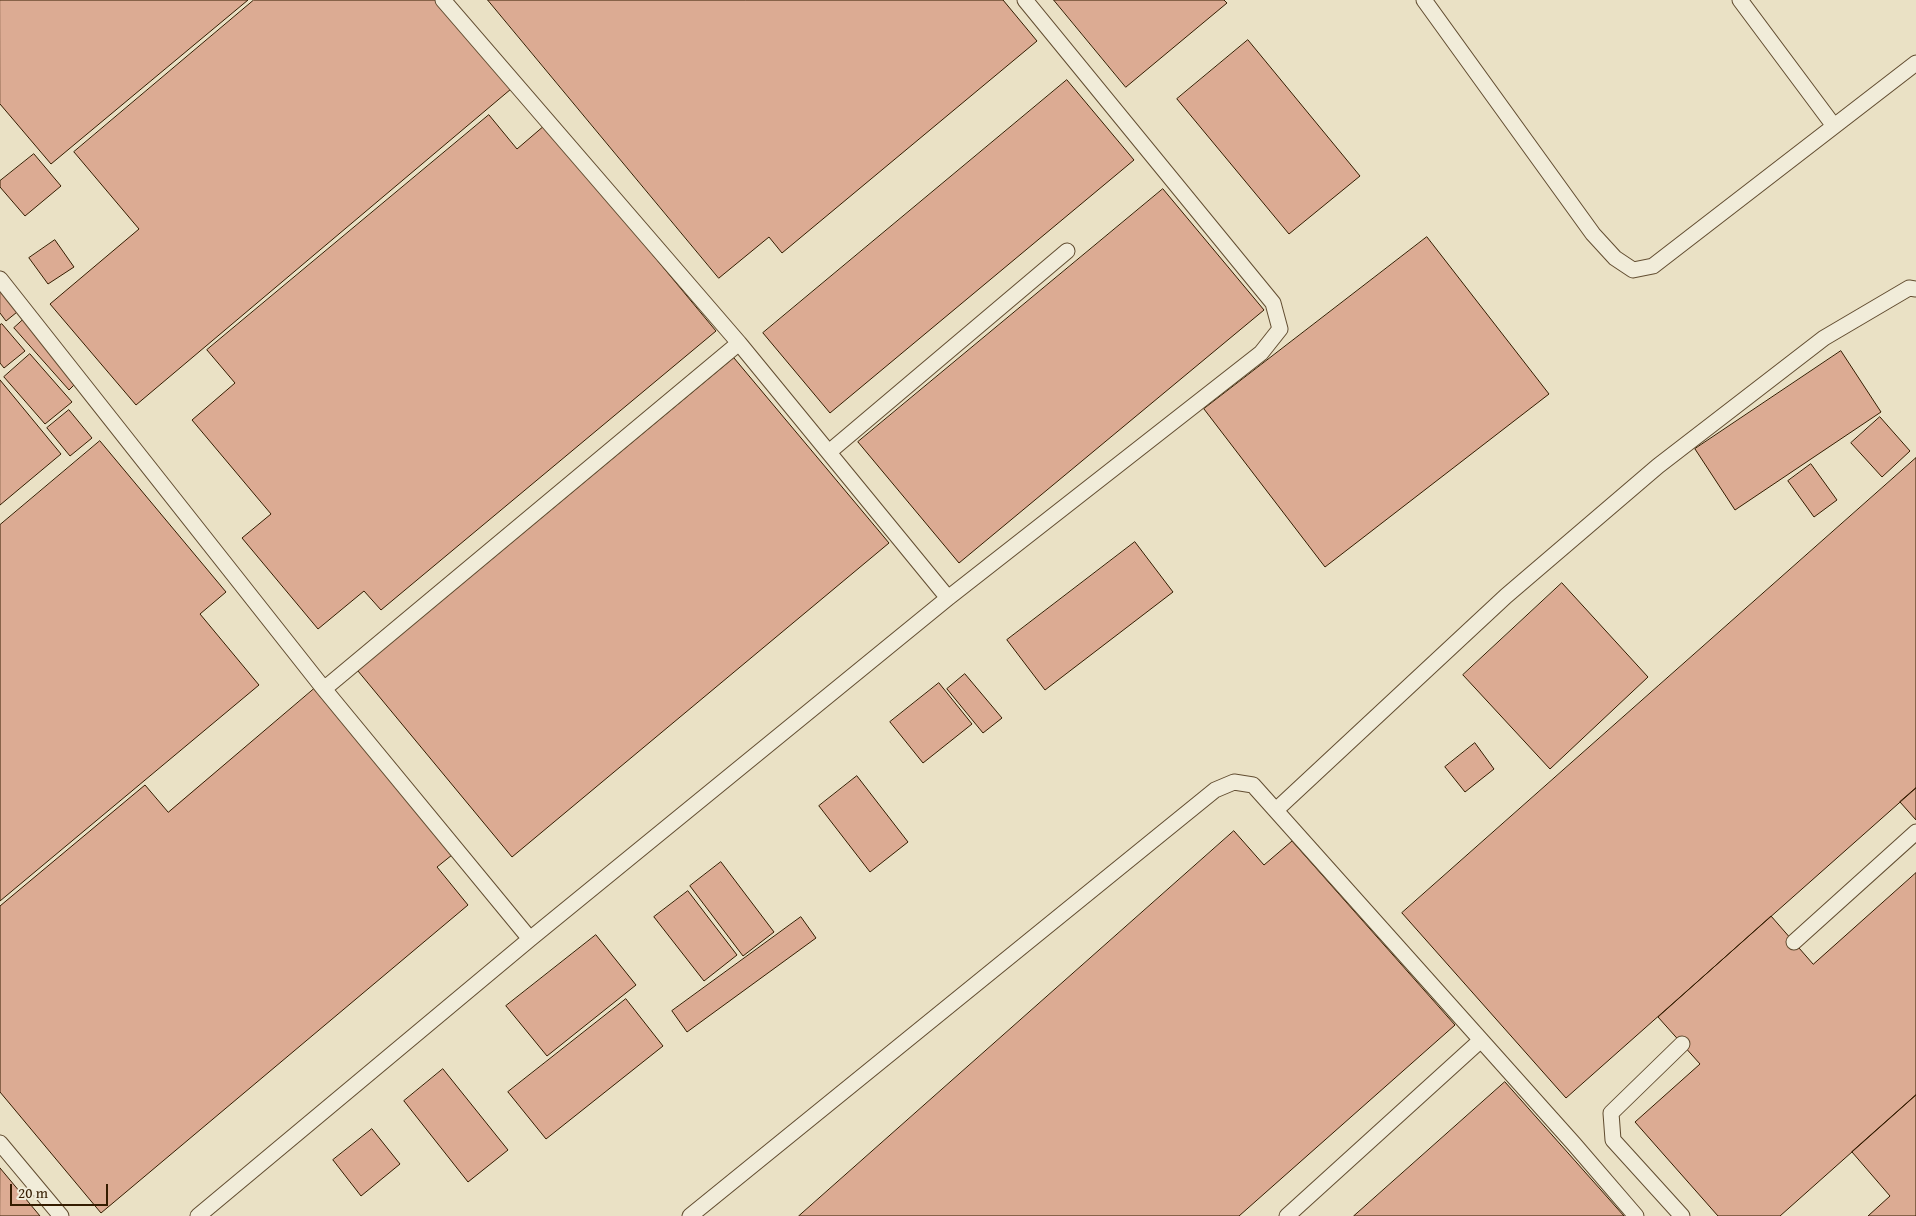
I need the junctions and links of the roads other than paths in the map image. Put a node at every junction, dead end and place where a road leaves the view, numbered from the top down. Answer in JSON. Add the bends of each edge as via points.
{"nodes":[{"id":1,"x":443,"y":0,"type":"edge"},
{"id":2,"x":1025,"y":0,"type":"edge"},
{"id":3,"x":1424,"y":0,"type":"edge"},
{"id":4,"x":1740,"y":0,"type":"edge"},
{"id":5,"x":1916,"y":63,"type":"edge"},
{"id":6,"x":1834,"y":126,"type":"junction"},
{"id":7,"x":1066,"y":251,"type":"dead end"},
{"id":8,"x":0,"y":279,"type":"edge"},
{"id":9,"x":1916,"y":289,"type":"edge"},
{"id":10,"x":739,"y":343,"type":"junction"},
{"id":11,"x":828,"y":452,"type":"junction"},
{"id":12,"x":948,"y":598,"type":"junction"},
{"id":13,"x":324,"y":689,"type":"junction"},
{"id":14,"x":1276,"y":810,"type":"junction"},
{"id":15,"x":1916,"y":832,"type":"edge"},
{"id":16,"x":530,"y":939,"type":"junction"},
{"id":17,"x":1794,"y":942,"type":"dead end"},
{"id":18,"x":1481,"y":1040,"type":"junction"},
{"id":19,"x":1682,"y":1044,"type":"dead end"},
{"id":20,"x":0,"y":1143,"type":"edge"},
{"id":21,"x":61,"y":1216,"type":"edge"},
{"id":22,"x":198,"y":1216,"type":"edge"},
{"id":23,"x":690,"y":1216,"type":"edge"},
{"id":24,"x":1288,"y":1216,"type":"edge"},
{"id":25,"x":1636,"y":1216,"type":"edge"},
{"id":26,"x":1682,"y":1216,"type":"edge"}],
"edges":[{"from":1,"to":10,"type":"lane"},
{"from":2,"to":12,"type":"lane","via":[[1273,303],[1280,328],[1260,353]]},
{"from":3,"to":6,"type":"lane","via":[[1592,234],[1615,258],[1633,270],[1653,266]]},
{"from":4,"to":6,"type":"lane"},
{"from":5,"to":6,"type":"lane"},
{"from":7,"to":11,"type":"lane"},
{"from":8,"to":13,"type":"lane"},
{"from":9,"to":14,"type":"lane","via":[[1909,288],[1824,338],[1658,466],[1506,596]]},
{"from":10,"to":11,"type":"lane"},
{"from":10,"to":13,"type":"lane"},
{"from":11,"to":12,"type":"lane"},
{"from":12,"to":16,"type":"lane"},
{"from":13,"to":16,"type":"lane"},
{"from":14,"to":18,"type":"lane"},
{"from":14,"to":23,"type":"lane","via":[[1253,785],[1234,782],[1215,790]]},
{"from":15,"to":17,"type":"lane"},
{"from":16,"to":22,"type":"lane"},
{"from":18,"to":24,"type":"lane"},
{"from":18,"to":25,"type":"lane"},
{"from":19,"to":26,"type":"lane","via":[[1611,1113],[1613,1140]]},
{"from":20,"to":21,"type":"lane"}]}
